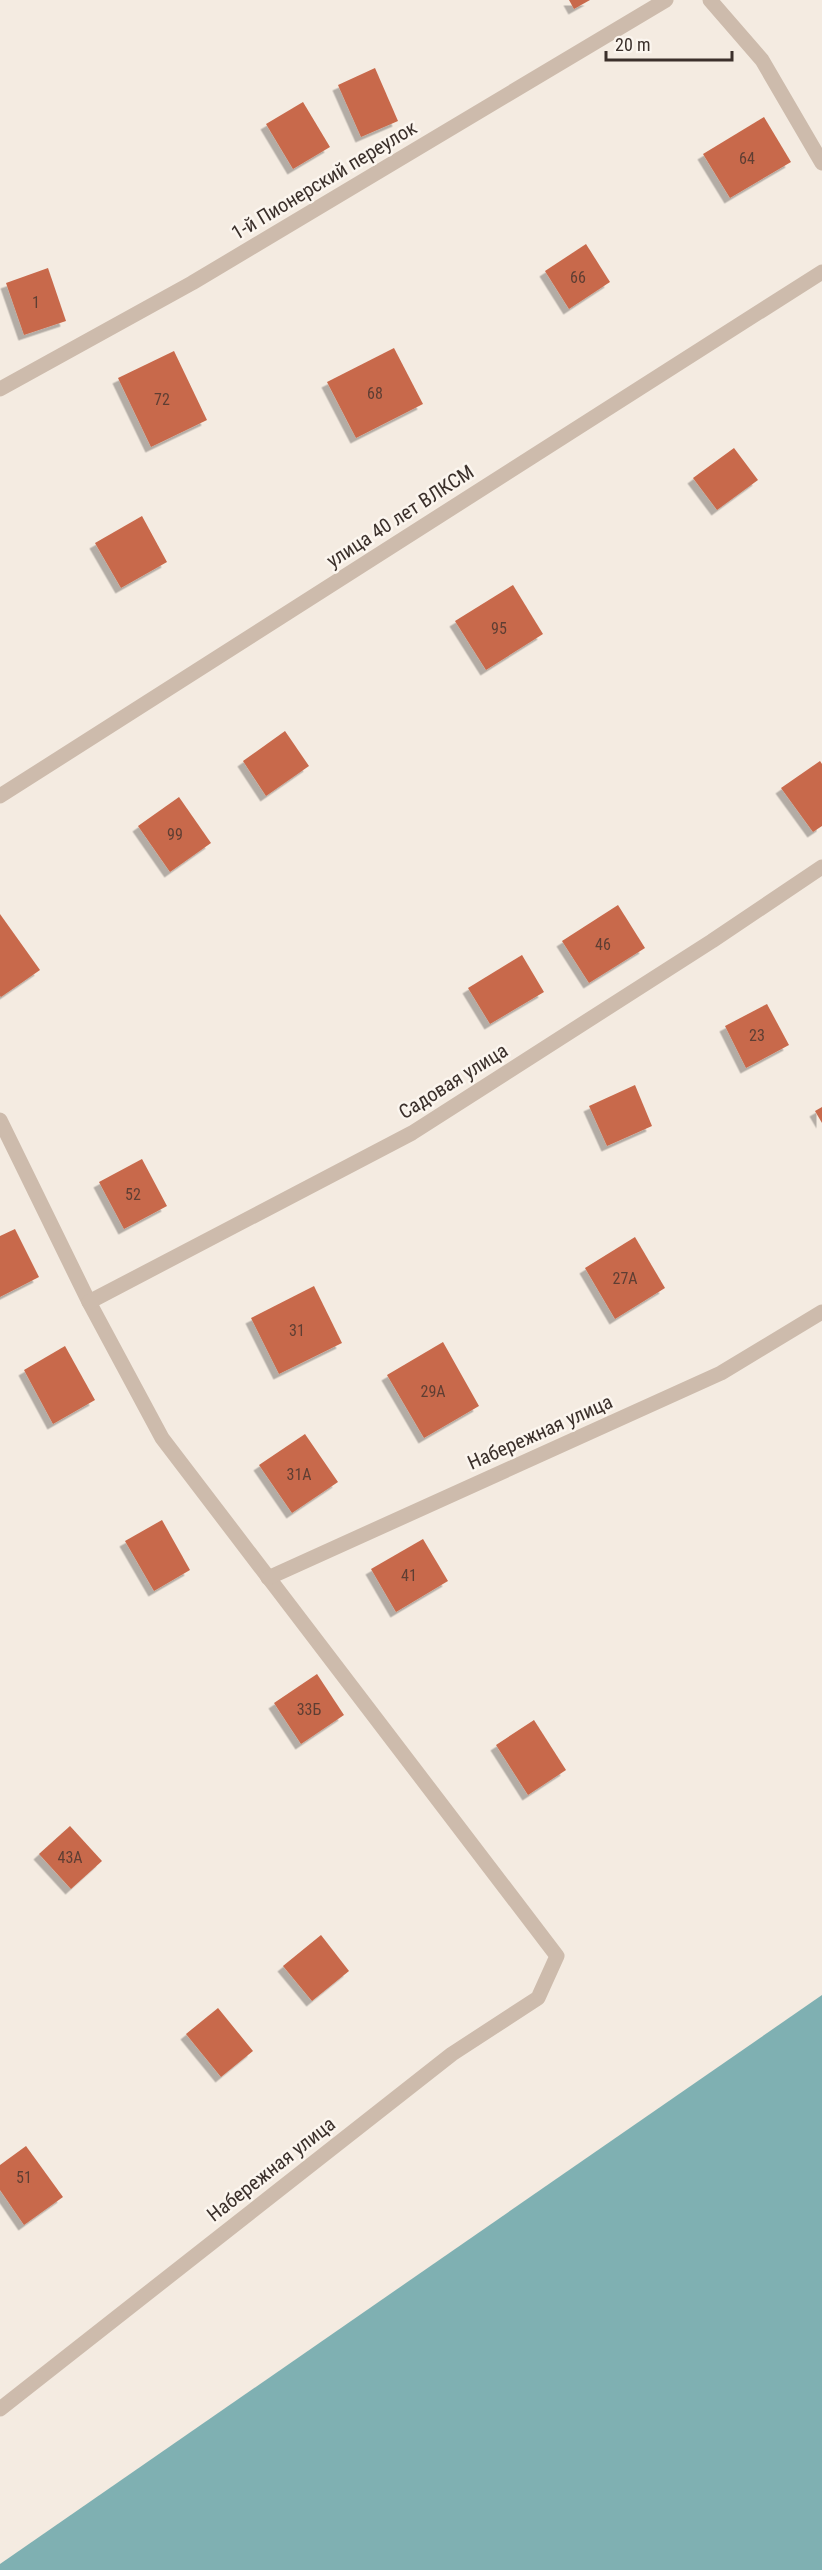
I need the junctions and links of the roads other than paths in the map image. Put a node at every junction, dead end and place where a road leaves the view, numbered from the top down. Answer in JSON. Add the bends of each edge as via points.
{"nodes":[{"id":1,"x":666,"y":0,"type":"edge"},
{"id":2,"x":710,"y":0,"type":"edge"},
{"id":3,"x":822,"y":163,"type":"edge"},
{"id":4,"x":822,"y":272,"type":"edge"},
{"id":5,"x":0,"y":389,"type":"edge"},
{"id":6,"x":0,"y":796,"type":"edge"},
{"id":7,"x":822,"y":867,"type":"edge"},
{"id":8,"x":0,"y":1120,"type":"edge"},
{"id":9,"x":89,"y":1302,"type":"junction"},
{"id":10,"x":822,"y":1312,"type":"edge"},
{"id":11,"x":268,"y":1578,"type":"junction"},
{"id":12,"x":0,"y":2409,"type":"edge"}],
"edges":[{"from":1,"to":5,"type":"street","name":"1-й Пионерский переулок","via":[[192,283]]},
{"from":2,"to":3,"type":"street","via":[[762,60]]},
{"from":4,"to":6,"type":"street","name":"улица 40 лет ВЛКСМ"},
{"from":7,"to":9,"type":"street","name":"Садовая улица","via":[[411,1133]]},
{"from":8,"to":9,"type":"street"},
{"from":9,"to":11,"type":"street","via":[[162,1438]]},
{"from":10,"to":11,"type":"street","name":"Набережная улица","via":[[721,1373]]},
{"from":11,"to":12,"type":"street","name":"Набережная улица","via":[[557,1956],[538,1998],[452,2054]]}]}
